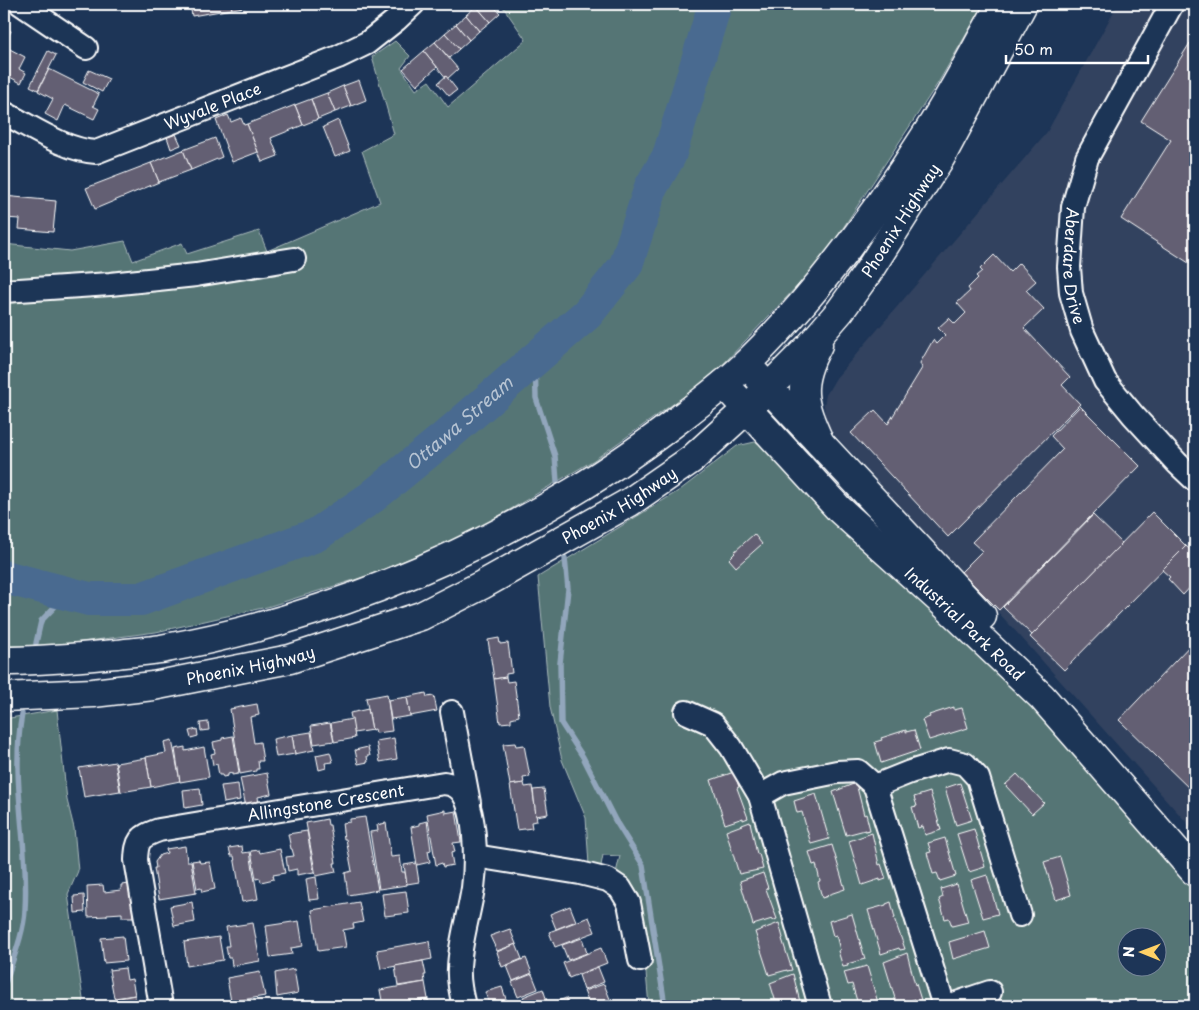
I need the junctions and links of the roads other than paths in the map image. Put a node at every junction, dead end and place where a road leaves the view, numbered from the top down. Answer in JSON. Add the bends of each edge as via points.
{"nodes":[{"id":1,"x":21,"y":4,"type":"edge"},
{"id":2,"x":412,"y":4,"type":"edge"},
{"id":3,"x":1001,"y":4,"type":"edge"},
{"id":4,"x":1023,"y":4,"type":"edge"},
{"id":5,"x":1172,"y":4,"type":"edge"},
{"id":6,"x":86,"y":48,"type":"dead end"},
{"id":7,"x":4,"y":113,"type":"edge"},
{"id":8,"x":294,"y":259,"type":"dead end"},
{"id":9,"x":4,"y":291,"type":"edge"},
{"id":10,"x":830,"y":322,"type":"junction"},
{"id":11,"x":746,"y":364,"type":"junction"},
{"id":12,"x":724,"y":384,"type":"junction"},
{"id":13,"x":768,"y":389,"type":"junction"},
{"id":14,"x":747,"y":409,"type":"junction"},
{"id":15,"x":820,"y":443,"type":"junction"},
{"id":16,"x":1195,"y":480,"type":"edge"},
{"id":17,"x":4,"y":661,"type":"edge"},
{"id":18,"x":4,"y":697,"type":"edge"},
{"id":19,"x":452,"y":712,"type":"dead end"},
{"id":20,"x":686,"y":712,"type":"dead end"},
{"id":21,"x":874,"y":786,"type":"junction"},
{"id":22,"x":760,"y":796,"type":"junction"},
{"id":23,"x":469,"y":804,"type":"junction"},
{"id":24,"x":1195,"y":850,"type":"edge"},
{"id":25,"x":475,"y":856,"type":"junction"},
{"id":26,"x":1195,"y":872,"type":"edge"},
{"id":27,"x":1020,"y":915,"type":"dead end"},
{"id":28,"x":640,"y":960,"type":"dead end"},
{"id":29,"x":990,"y":992,"type":"dead end"},
{"id":30,"x":161,"y":1006,"type":"edge"},
{"id":31,"x":464,"y":1006,"type":"edge"},
{"id":32,"x":820,"y":1006,"type":"edge"},
{"id":33,"x":946,"y":1006,"type":"edge"}],
"edges":[{"from":1,"to":6,"type":"street"},
{"from":2,"to":7,"type":"street","name":"Wyvale Place","via":[[367,43],[345,54],[96,152],[69,147]]},
{"from":3,"to":11,"type":"main road","name":"Phoenix Highway","via":[[929,130],[883,198],[833,267]]},
{"from":4,"to":10,"type":"main road","name":"Phoenix Highway","via":[[941,157],[868,272]]},
{"from":5,"to":16,"type":"street","name":"Aberdare Drive","via":[[1087,158],[1073,207],[1069,267],[1071,293],[1082,331],[1104,381]]},
{"from":8,"to":9,"type":"street","via":[[196,275]]},
{"from":10,"to":13,"type":"main road","name":"Phoenix Highway"},
{"from":10,"to":15,"type":"main road","via":[[812,356],[802,389],[804,404]]},
{"from":11,"to":12,"type":"main road","name":"Phoenix Highway"},
{"from":11,"to":13,"type":"main road","name":"Industrial Park Road"},
{"from":12,"to":14,"type":"main road","name":"Industrial Park Road"},
{"from":12,"to":17,"type":"main road","name":"Phoenix Highway","via":[[662,433],[595,479],[474,547],[397,582],[265,626],[160,649]]},
{"from":13,"to":14,"type":"main road","name":"Phoenix Highway"},
{"from":13,"to":15,"type":"main road","name":"Industrial Park Road"},
{"from":14,"to":18,"type":"main road","name":"Phoenix Highway","via":[[692,459],[630,502],[421,616],[290,659],[153,686],[93,694]]},
{"from":14,"to":26,"type":"main road","name":"Industrial Park Road","via":[[839,509],[1042,697]]},
{"from":15,"to":24,"type":"main road","name":"Industrial Park Road"},
{"from":19,"to":23,"type":"street"},
{"from":20,"to":22,"type":"street","via":[[713,724],[731,747]]},
{"from":21,"to":22,"type":"street","via":[[858,771],[837,772],[783,783]]},
{"from":21,"to":27,"type":"street","via":[[949,760],[965,764],[978,778]]},
{"from":21,"to":33,"type":"street"},
{"from":22,"to":32,"type":"street"},
{"from":23,"to":25,"type":"street","name":"Allingstone Crescent"},
{"from":23,"to":30,"type":"street","name":"Allingstone Crescent","via":[[456,786],[433,784],[145,834],[136,848],[136,860]]},
{"from":25,"to":28,"type":"street","via":[[608,880],[620,888],[629,903]]},
{"from":25,"to":31,"type":"street","name":"Allingstone Crescent","via":[[473,888],[459,969]]},
{"from":29,"to":33,"type":"street"}]}
